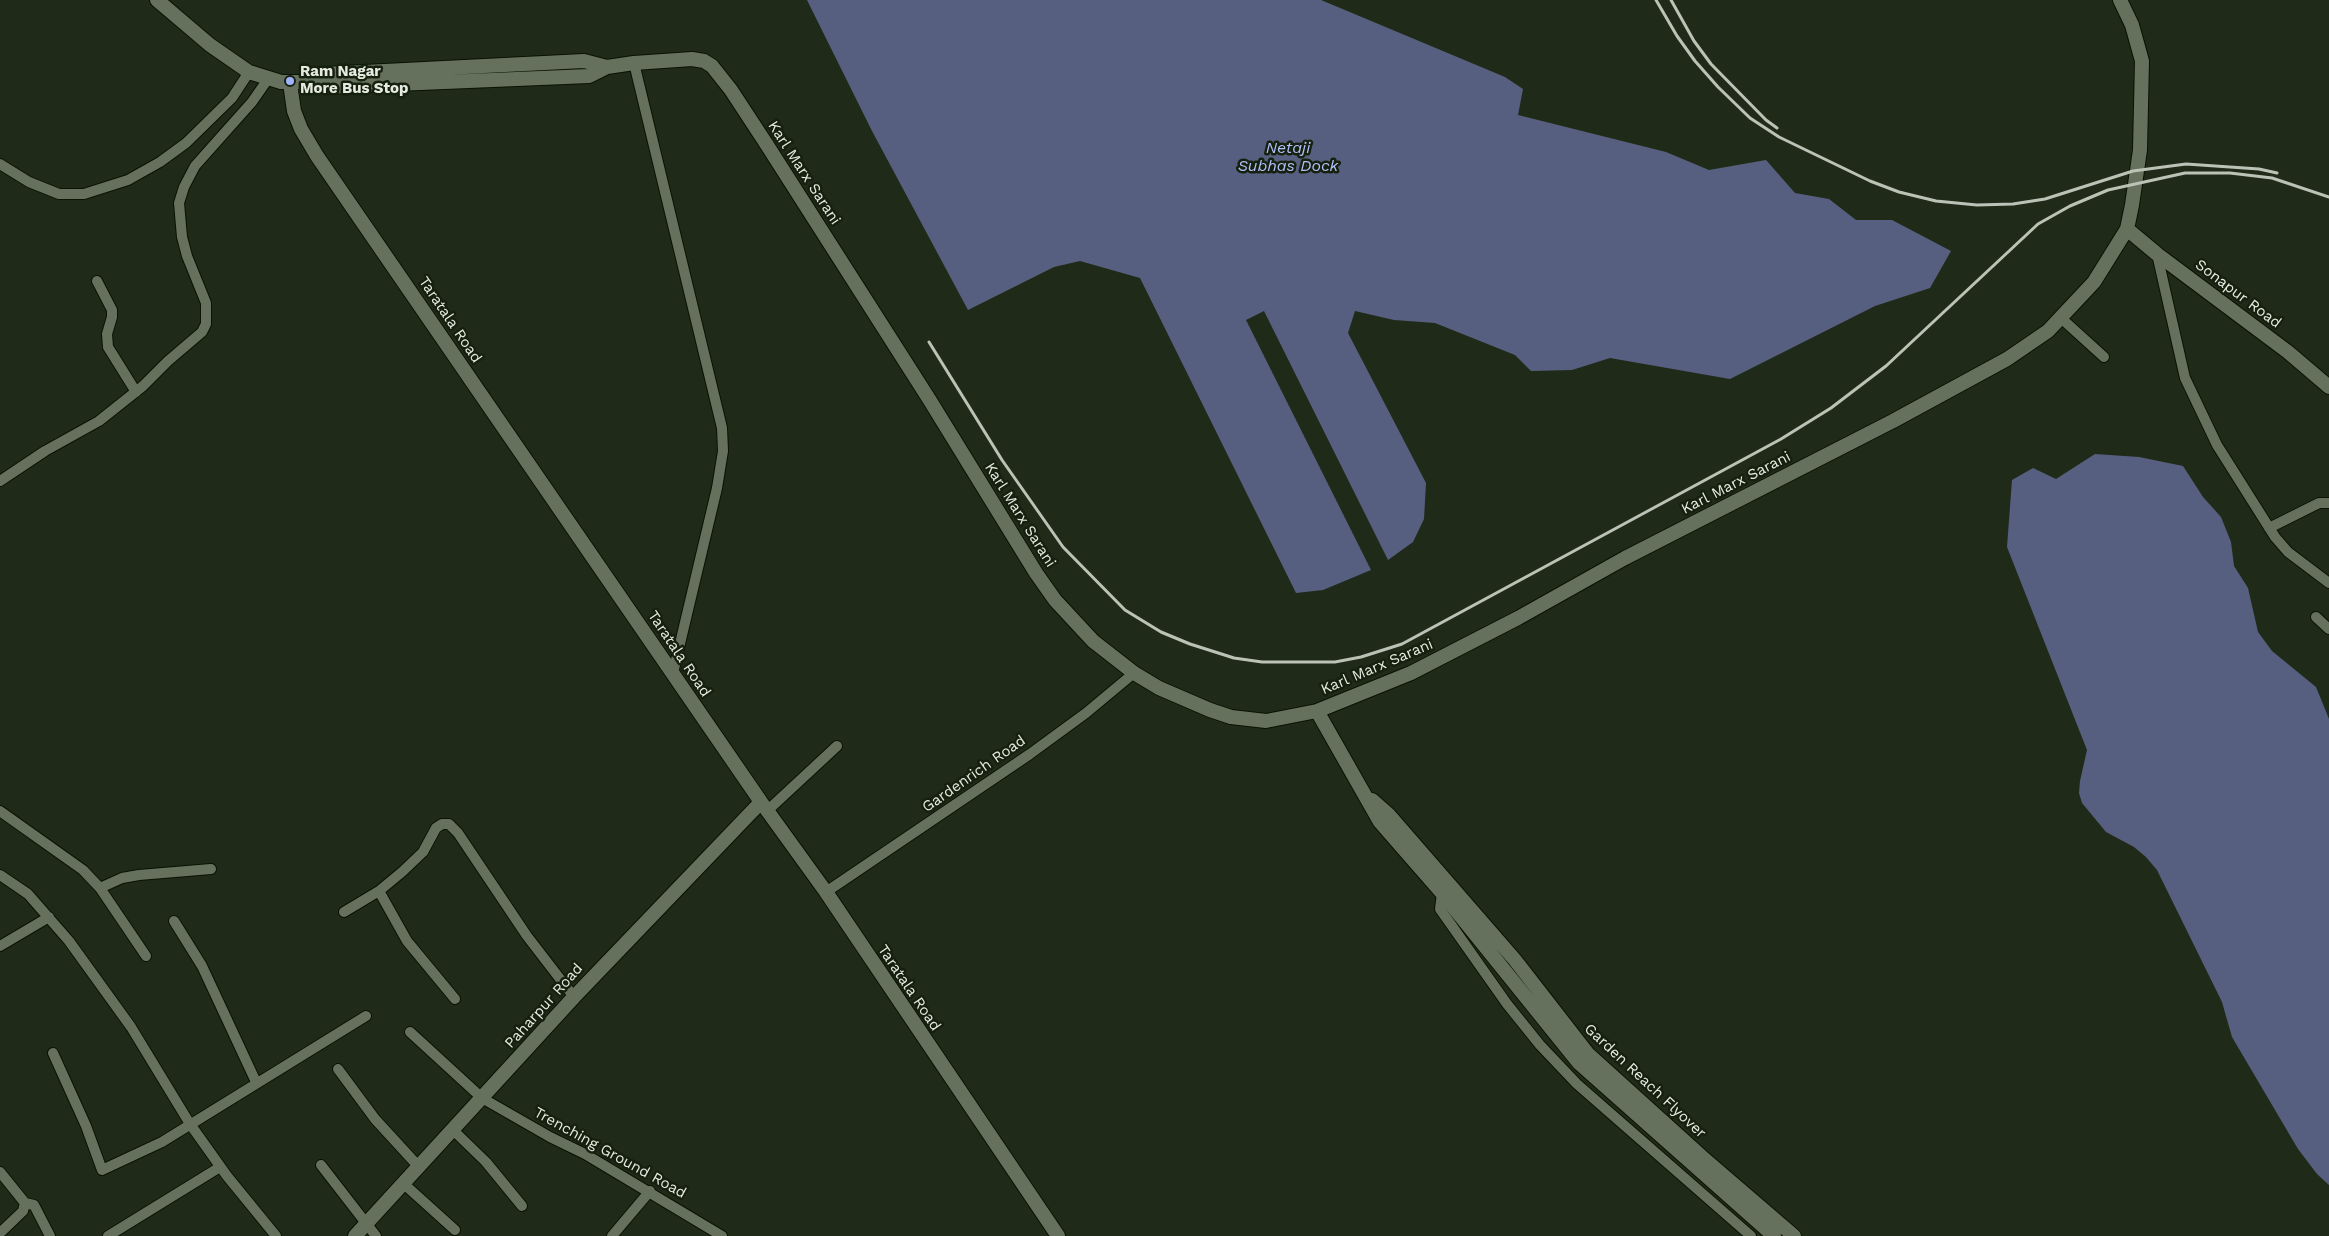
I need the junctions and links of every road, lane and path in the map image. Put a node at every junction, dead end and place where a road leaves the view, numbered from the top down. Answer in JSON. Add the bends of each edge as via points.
{"nodes":[{"id":1,"x":158,"y":0,"type":"edge"},
{"id":2,"x":2120,"y":0,"type":"edge"},
{"id":3,"x":634,"y":63,"type":"junction"},
{"id":4,"x":249,"y":72,"type":"junction"},
{"id":5,"x":268,"y":79,"type":"junction"},
{"id":6,"x":290,"y":83,"type":"junction"},
{"id":7,"x":0,"y":164,"type":"edge"},
{"id":8,"x":2127,"y":229,"type":"junction"},
{"id":9,"x":2157,"y":254,"type":"junction"},
{"id":10,"x":97,"y":281,"type":"dead end"},
{"id":11,"x":2061,"y":318,"type":"junction"},
{"id":12,"x":2104,"y":357,"type":"dead end"},
{"id":13,"x":2329,"y":386,"type":"edge"},
{"id":14,"x":136,"y":392,"type":"junction"},
{"id":15,"x":1,"y":477,"type":"edge"},
{"id":16,"x":2329,"y":503,"type":"edge"},
{"id":17,"x":2269,"y":528,"type":"junction"},
{"id":18,"x":2329,"y":583,"type":"edge"},
{"id":19,"x":2316,"y":617,"type":"dead end"},
{"id":20,"x":2329,"y":629,"type":"edge"},
{"id":21,"x":673,"y":673,"type":"junction"},
{"id":22,"x":1134,"y":673,"type":"junction"},
{"id":23,"x":1317,"y":711,"type":"junction"},
{"id":24,"x":837,"y":746,"type":"dead end"},
{"id":25,"x":764,"y":807,"type":"junction"},
{"id":26,"x":0,"y":811,"type":"edge"},
{"id":27,"x":211,"y":868,"type":"dead end"},
{"id":28,"x":0,"y":875,"type":"edge"},
{"id":29,"x":100,"y":888,"type":"junction"},
{"id":30,"x":379,"y":890,"type":"junction"},
{"id":31,"x":1447,"y":890,"type":"junction"},
{"id":32,"x":826,"y":892,"type":"junction"},
{"id":33,"x":344,"y":912,"type":"dead end"},
{"id":34,"x":49,"y":917,"type":"junction"},
{"id":35,"x":174,"y":922,"type":"dead end"},
{"id":36,"x":0,"y":946,"type":"edge"},
{"id":37,"x":146,"y":956,"type":"dead end"},
{"id":38,"x":574,"y":996,"type":"junction"},
{"id":39,"x":455,"y":999,"type":"dead end"},
{"id":40,"x":366,"y":1016,"type":"dead end"},
{"id":41,"x":410,"y":1032,"type":"dead end"},
{"id":42,"x":53,"y":1053,"type":"dead end"},
{"id":43,"x":338,"y":1069,"type":"dead end"},
{"id":44,"x":256,"y":1082,"type":"junction"},
{"id":45,"x":482,"y":1098,"type":"junction"},
{"id":46,"x":190,"y":1124,"type":"junction"},
{"id":47,"x":454,"y":1130,"type":"junction"},
{"id":48,"x":321,"y":1165,"type":"dead end"},
{"id":49,"x":220,"y":1167,"type":"junction"},
{"id":50,"x":419,"y":1167,"type":"junction"},
{"id":51,"x":0,"y":1172,"type":"edge"},
{"id":52,"x":404,"y":1184,"type":"junction"},
{"id":53,"x":650,"y":1191,"type":"junction"},
{"id":54,"x":25,"y":1203,"type":"junction"},
{"id":55,"x":522,"y":1206,"type":"dead end"},
{"id":56,"x":367,"y":1223,"type":"junction"},
{"id":57,"x":455,"y":1230,"type":"dead end"},
{"id":58,"x":0,"y":1233,"type":"edge"},
{"id":59,"x":718,"y":1235,"type":"edge"},
{"id":60,"x":50,"y":1236,"type":"edge"},
{"id":61,"x":108,"y":1236,"type":"edge"},
{"id":62,"x":276,"y":1236,"type":"edge"},
{"id":63,"x":356,"y":1236,"type":"edge"},
{"id":64,"x":376,"y":1236,"type":"edge"},
{"id":65,"x":612,"y":1236,"type":"edge"},
{"id":66,"x":1058,"y":1236,"type":"edge"},
{"id":67,"x":1751,"y":1236,"type":"edge"},
{"id":68,"x":1774,"y":1236,"type":"edge"},
{"id":69,"x":1794,"y":1236,"type":"edge"}],
"edges":[{"from":1,"to":4,"type":"main road","name":"Karl Marx Sarani","via":[[210,45]]},
{"from":2,"to":8,"type":"main road","name":"Karl Marx Sarani","via":[[2132,25],[2142,61],[2140,150]]},
{"from":3,"to":6,"type":"main road","name":"Karl Marx Sarani","via":[[607,67],[589,76],[324,87],[310,82]]},
{"from":3,"to":21,"type":"street","via":[[722,428],[723,451],[717,488]]},
{"from":3,"to":22,"type":"main road","name":"Karl Marx Sarani","via":[[692,60],[712,66],[787,176],[1036,573],[1077,624]]},
{"from":4,"to":5,"type":"main road","name":"Karl Marx Sarani"},
{"from":4,"to":7,"type":"street","via":[[232,98],[186,143],[128,180],[84,194],[59,194],[29,182]]},
{"from":5,"to":6,"type":"main road","name":"Karl Marx Sarani"},
{"from":5,"to":14,"type":"street","via":[[196,166],[184,187],[180,219],[185,246],[206,303],[206,324],[202,332]]},
{"from":6,"to":21,"type":"main road","name":"Taratala Road","via":[[294,111],[317,156]]},
{"from":8,"to":9,"type":"main road","name":"Sonapur Road"},
{"from":8,"to":11,"type":"main road","name":"Karl Marx Sarani","via":[[2094,282]]},
{"from":9,"to":13,"type":"main road","name":"Sonapur Road"},
{"from":9,"to":17,"type":"street","via":[[2185,378],[2217,445]]},
{"from":10,"to":14,"type":"street","via":[[112,310],[106,334],[108,347]]},
{"from":11,"to":12,"type":"street"},
{"from":11,"to":23,"type":"main road","name":"Karl Marx Sarani","via":[[2007,359],[1894,422],[1625,558],[1411,673]]},
{"from":14,"to":15,"type":"street","via":[[99,420]]},
{"from":16,"to":17,"type":"street","via":[[2319,503]]},
{"from":17,"to":18,"type":"street","via":[[2288,552]]},
{"from":19,"to":20,"type":"street"},
{"from":21,"to":25,"type":"main road","name":"Taratala Road"},
{"from":22,"to":23,"type":"main road","name":"Karl Marx Sarani","via":[[1159,688],[1231,717],[1266,722]]},
{"from":22,"to":32,"type":"street","name":"Gardenrich Road","via":[[1030,754]]},
{"from":23,"to":31,"type":"main road","via":[[1366,795],[1389,815]]},
{"from":24,"to":25,"type":"street"},
{"from":25,"to":32,"type":"main road","name":"Taratala Road"},
{"from":25,"to":38,"type":"main road","name":"Paharpur Road"},
{"from":26,"to":29,"type":"street","via":[[83,870]]},
{"from":27,"to":29,"type":"street","via":[[122,878]]},
{"from":28,"to":34,"type":"street","via":[[28,894]]},
{"from":29,"to":37,"type":"street"},
{"from":30,"to":33,"type":"street"},
{"from":30,"to":38,"type":"street","via":[[423,852],[436,828],[442,824],[453,826],[527,936]]},
{"from":30,"to":39,"type":"street","via":[[407,941]]},
{"from":31,"to":67,"type":"street","via":[[1440,909],[1540,1045],[1577,1084]]},
{"from":31,"to":68,"type":"main road","name":"Garden Reach Flyover","via":[[1502,970],[1579,1063]]},
{"from":31,"to":69,"type":"main road","name":"Garden Reach Flyover","via":[[1515,960],[1588,1054]]},
{"from":32,"to":66,"type":"main road","name":"Taratala Road"},
{"from":34,"to":36,"type":"street"},
{"from":34,"to":46,"type":"street","via":[[131,1027]]},
{"from":35,"to":44,"type":"street","via":[[202,966]]},
{"from":38,"to":45,"type":"main road","name":"Paharpur Road"},
{"from":40,"to":44,"type":"street"},
{"from":41,"to":45,"type":"street","name":"Trenching Ground Road"},
{"from":42,"to":46,"type":"street","via":[[102,1170],[162,1142]]},
{"from":43,"to":50,"type":"street","via":[[375,1119]]},
{"from":44,"to":46,"type":"street"},
{"from":45,"to":47,"type":"main road","name":"Paharpur Road"},
{"from":45,"to":53,"type":"street","name":"Trenching Ground Road"},
{"from":46,"to":49,"type":"street"},
{"from":47,"to":50,"type":"main road","name":"Paharpur Road"},
{"from":47,"to":55,"type":"street","via":[[486,1162]]},
{"from":48,"to":56,"type":"street"},
{"from":49,"to":61,"type":"street"},
{"from":49,"to":62,"type":"street"},
{"from":50,"to":52,"type":"main road","name":"Paharpur Road"},
{"from":51,"to":54,"type":"street"},
{"from":52,"to":56,"type":"main road","name":"Paharpur Road"},
{"from":52,"to":57,"type":"street"},
{"from":53,"to":59,"type":"street","name":"Trenching Ground Road"},
{"from":53,"to":65,"type":"street"},
{"from":54,"to":58,"type":"street","via":[[24,1211]]},
{"from":54,"to":60,"type":"street","via":[[34,1204]]},
{"from":56,"to":63,"type":"main road","name":"Paharpur Road"},
{"from":56,"to":64,"type":"street"}]}
